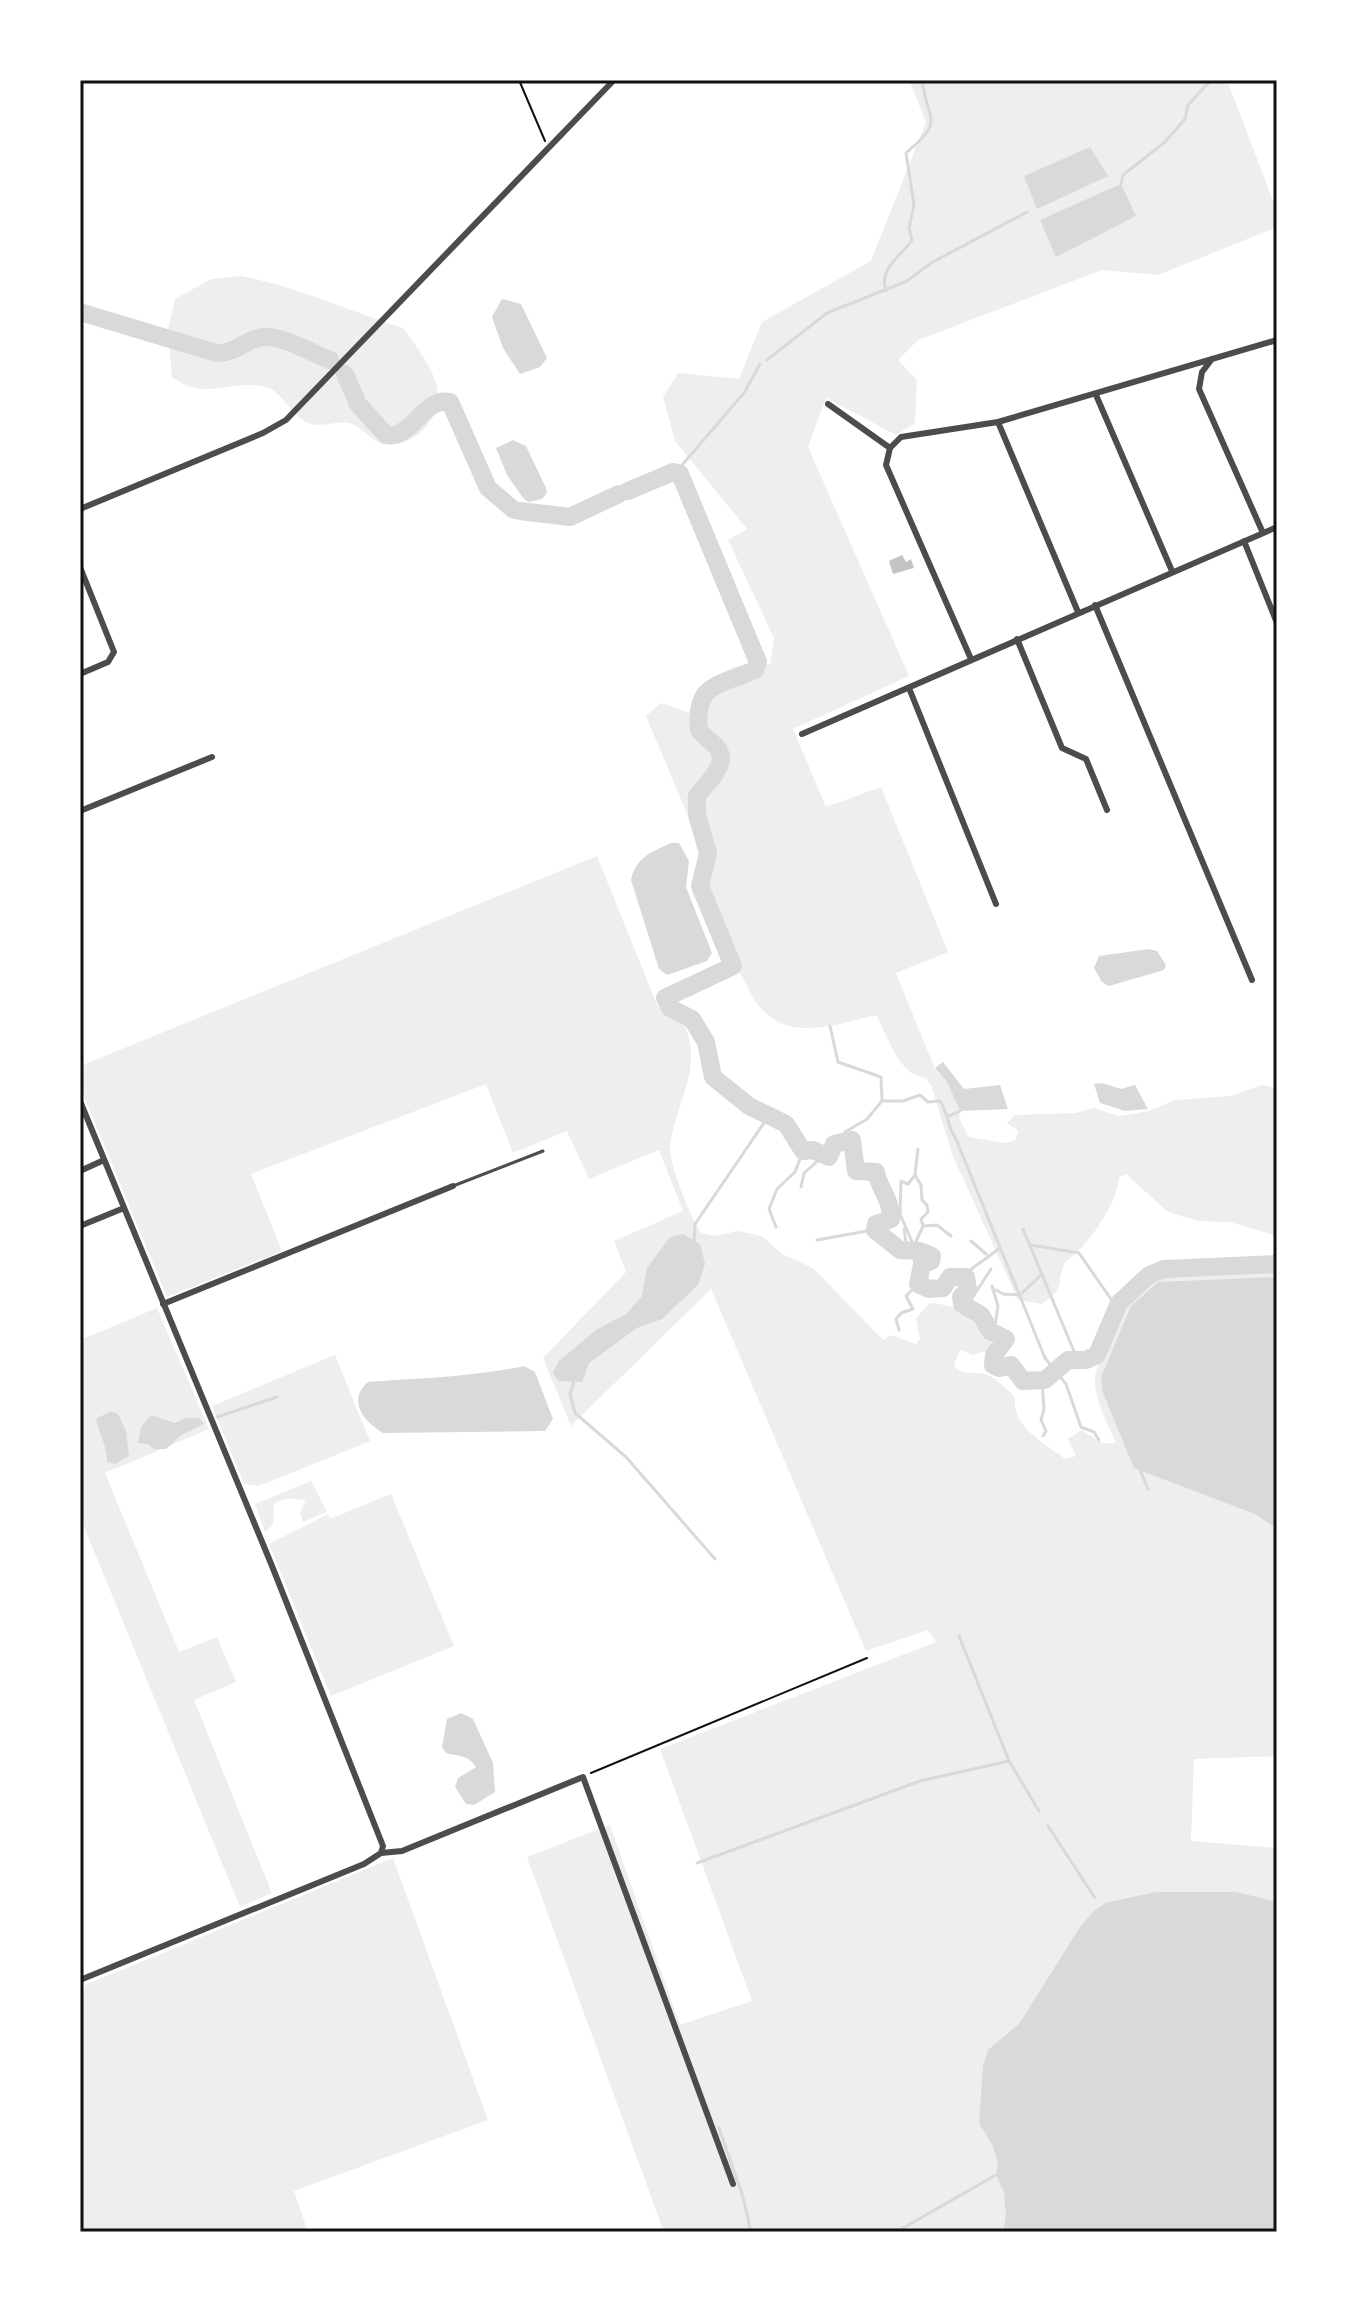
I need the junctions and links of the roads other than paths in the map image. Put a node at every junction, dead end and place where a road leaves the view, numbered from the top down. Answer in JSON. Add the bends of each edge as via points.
{"nodes":[{"id":1,"x":614,"y":80,"type":"edge"},
{"id":2,"x":1277,"y":341,"type":"edge"},
{"id":3,"x":1212,"y":359,"type":"junction"},
{"id":4,"x":1096,"y":395,"type":"junction"},
{"id":5,"x":828,"y":404,"type":"dead end"},
{"id":6,"x":998,"y":422,"type":"junction"},
{"id":7,"x":890,"y":448,"type":"junction"},
{"id":8,"x":80,"y":509,"type":"edge"},
{"id":9,"x":1277,"y":527,"type":"edge"},
{"id":10,"x":1263,"y":533,"type":"junction"},
{"id":11,"x":1244,"y":541,"type":"junction"},
{"id":12,"x":80,"y":567,"type":"edge"},
{"id":13,"x":1172,"y":571,"type":"junction"},
{"id":14,"x":1095,"y":605,"type":"junction"},
{"id":15,"x":1078,"y":612,"type":"junction"},
{"id":16,"x":1277,"y":623,"type":"edge"},
{"id":17,"x":1017,"y":639,"type":"junction"},
{"id":18,"x":971,"y":659,"type":"junction"},
{"id":19,"x":80,"y":674,"type":"edge"},
{"id":20,"x":909,"y":688,"type":"junction"},
{"id":21,"x":802,"y":734,"type":"dead end"},
{"id":22,"x":212,"y":757,"type":"dead end"},
{"id":23,"x":1107,"y":810,"type":"dead end"},
{"id":24,"x":80,"y":811,"type":"edge"},
{"id":25,"x":996,"y":904,"type":"dead end"},
{"id":26,"x":1252,"y":980,"type":"dead end"},
{"id":27,"x":80,"y":1101,"type":"edge"},
{"id":28,"x":543,"y":1151,"type":"dead end"},
{"id":29,"x":104,"y":1160,"type":"junction"},
{"id":30,"x":80,"y":1171,"type":"edge"},
{"id":31,"x":453,"y":1186,"type":"joint"},
{"id":32,"x":124,"y":1208,"type":"junction"},
{"id":33,"x":80,"y":1226,"type":"edge"},
{"id":34,"x":163,"y":1304,"type":"junction"},
{"id":35,"x":381,"y":1853,"type":"junction"},
{"id":36,"x":80,"y":1980,"type":"edge"},
{"id":37,"x":733,"y":2184,"type":"dead end"}],
"edges":[{"from":1,"to":8,"type":"street","via":[[286,420]]},
{"from":2,"to":3,"type":"street"},
{"from":3,"to":4,"type":"street"},
{"from":3,"to":10,"type":"street","via":[[1202,372],[1199,389]]},
{"from":4,"to":6,"type":"street"},
{"from":4,"to":13,"type":"street"},
{"from":5,"to":7,"type":"street"},
{"from":6,"to":7,"type":"street","via":[[909,435]]},
{"from":6,"to":15,"type":"street"},
{"from":7,"to":18,"type":"street","via":[[886,465]]},
{"from":9,"to":10,"type":"street"},
{"from":10,"to":11,"type":"street"},
{"from":11,"to":13,"type":"street"},
{"from":11,"to":16,"type":"street"},
{"from":12,"to":19,"type":"street","via":[[114,652],[108,662]]},
{"from":13,"to":14,"type":"street"},
{"from":14,"to":15,"type":"street"},
{"from":14,"to":26,"type":"street"},
{"from":15,"to":17,"type":"street"},
{"from":17,"to":18,"type":"street"},
{"from":17,"to":23,"type":"street","via":[[1062,748],[1086,759]]},
{"from":18,"to":20,"type":"street"},
{"from":20,"to":21,"type":"street"},
{"from":20,"to":25,"type":"street"},
{"from":22,"to":24,"type":"street"},
{"from":27,"to":29,"type":"street"},
{"from":28,"to":31,"type":"lane"},
{"from":29,"to":30,"type":"street"},
{"from":29,"to":32,"type":"street"},
{"from":31,"to":34,"type":"street"},
{"from":32,"to":33,"type":"street"},
{"from":32,"to":34,"type":"street"},
{"from":34,"to":35,"type":"street","via":[[381,1836]]},
{"from":35,"to":36,"type":"street"},
{"from":35,"to":37,"type":"street","via":[[402,1851],[583,1777]]}]}
